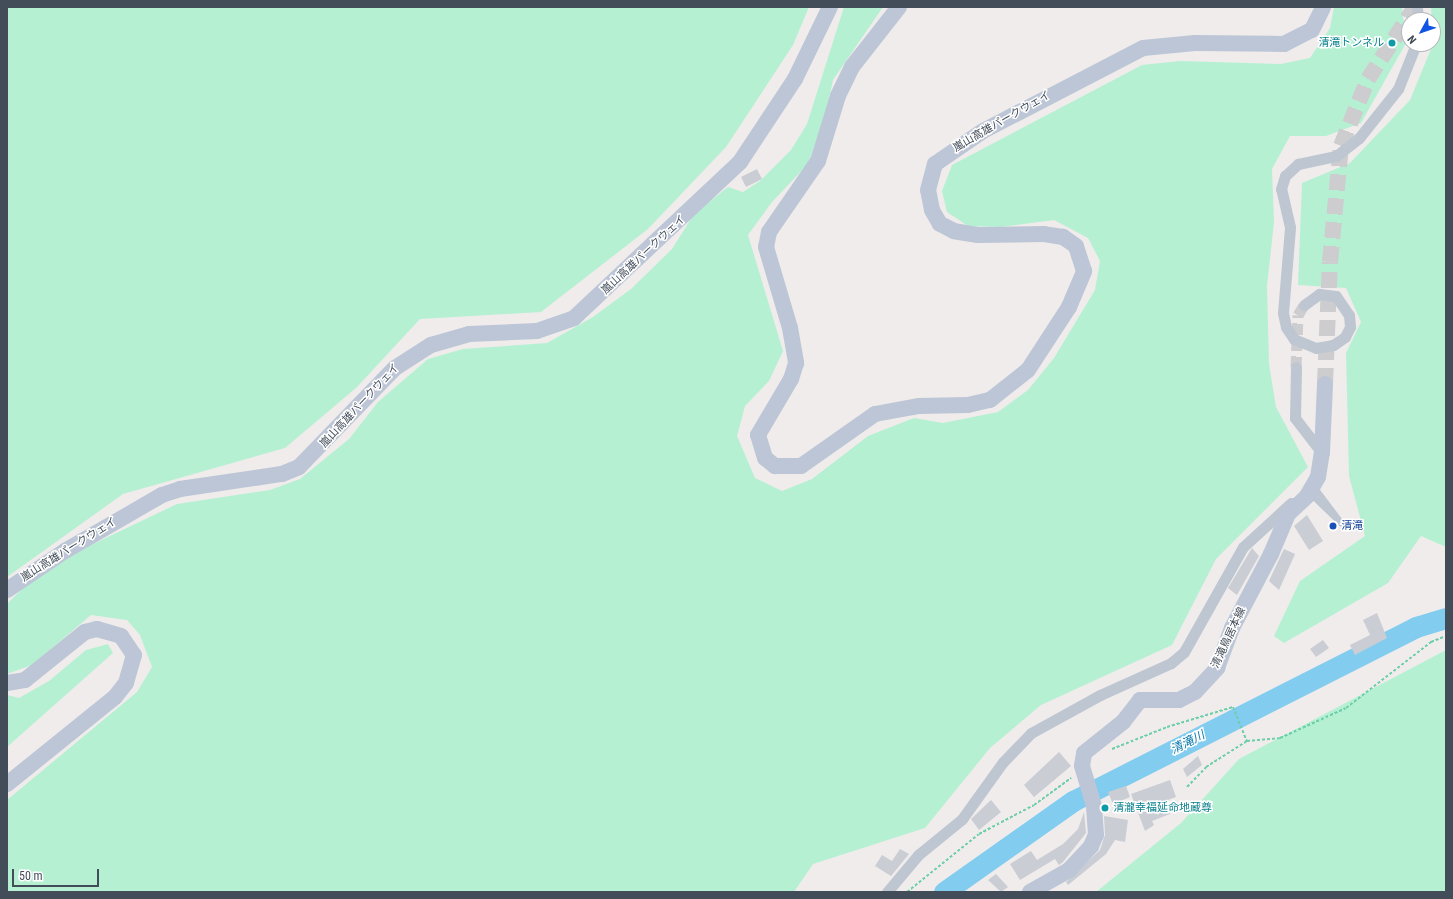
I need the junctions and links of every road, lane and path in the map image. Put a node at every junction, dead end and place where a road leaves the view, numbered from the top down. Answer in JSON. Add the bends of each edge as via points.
{"nodes":[{"id":1,"x":830,"y":7,"type":"edge"},
{"id":2,"x":899,"y":7,"type":"edge"},
{"id":3,"x":1323,"y":7,"type":"edge"},
{"id":4,"x":1413,"y":52,"type":"edge"},
{"id":5,"x":1304,"y":305,"type":"tunnel mouth"},
{"id":6,"x":1296,"y":367,"type":"tunnel mouth"},
{"id":7,"x":1325,"y":384,"type":"tunnel mouth"},
{"id":8,"x":1322,"y":453,"type":"junction"},
{"id":9,"x":1310,"y":492,"type":"junction"},
{"id":10,"x":7,"y":590,"type":"edge"},
{"id":11,"x":1446,"y":636,"type":"edge"},
{"id":12,"x":7,"y":683,"type":"edge"},
{"id":13,"x":1247,"y":741,"type":"junction"},
{"id":14,"x":1109,"y":750,"type":"dead end"},
{"id":15,"x":7,"y":784,"type":"edge"},
{"id":16,"x":1187,"y":787,"type":"dead end"},
{"id":17,"x":1057,"y":789,"type":"dead end"},
{"id":18,"x":887,"y":892,"type":"edge"},
{"id":19,"x":907,"y":892,"type":"edge"},
{"id":20,"x":1030,"y":892,"type":"edge"}],
"edges":[{"from":1,"to":10,"type":"street","name":"嵐山高雄パークウェイ","via":[[795,79],[740,162],[574,318],[537,331],[469,334],[431,344],[395,368],[299,467],[282,474],[180,489],[162,495],[58,555]]},
{"from":2,"to":3,"type":"street","name":"嵐山高雄パークウェイ","via":[[852,67],[838,96],[818,161],[769,232],[766,247],[790,328],[796,363],[790,379],[758,435],[764,458],[776,466],[801,466],[875,414],[919,406],[968,405],[990,400],[1028,370],[1070,306],[1084,271],[1076,246],[1063,237],[1044,234],[978,235],[954,231],[940,224],[932,210],[928,190],[935,164],[983,131],[1143,48],[1195,43],[1284,44],[1312,30]]},
{"from":4,"to":5,"type":"street","via":[[1398,89],[1358,138],[1336,156],[1298,164],[1285,176],[1281,189],[1290,227],[1283,313],[1286,327],[1294,339],[1316,348],[1333,346],[1345,337],[1350,327],[1349,315],[1336,296],[1319,294]]},
{"from":6,"to":8,"type":"street","via":[[1296,418]]},
{"from":7,"to":8,"type":"street"},
{"from":8,"to":9,"type":"street"},
{"from":9,"to":9,"type":"lane","via":[[1341,523]]},
{"from":9,"to":18,"type":"street","via":[[1291,503],[1243,548],[1180,656],[1031,732],[1003,762],[962,819],[918,855]]},
{"from":9,"to":20,"type":"street","name":"清滝鳥居本線","bridge":true,"via":[[1288,514],[1207,682],[1179,700],[1140,700],[1123,722],[1084,753],[1082,766],[1094,806],[1096,835],[1091,846],[1069,870]]},
{"from":11,"to":13,"type":"path","via":[[1430,642],[1346,708],[1280,738]]},
{"from":12,"to":15,"type":"street","via":[[25,680],[85,632],[97,629],[121,636],[134,656],[126,683],[115,697]]},
{"from":13,"to":14,"type":"path","via":[[1233,707],[1167,727]]},
{"from":13,"to":16,"type":"path","via":[[1206,767]]},
{"from":17,"to":19,"type":"path","via":[[979,834]]}]}
